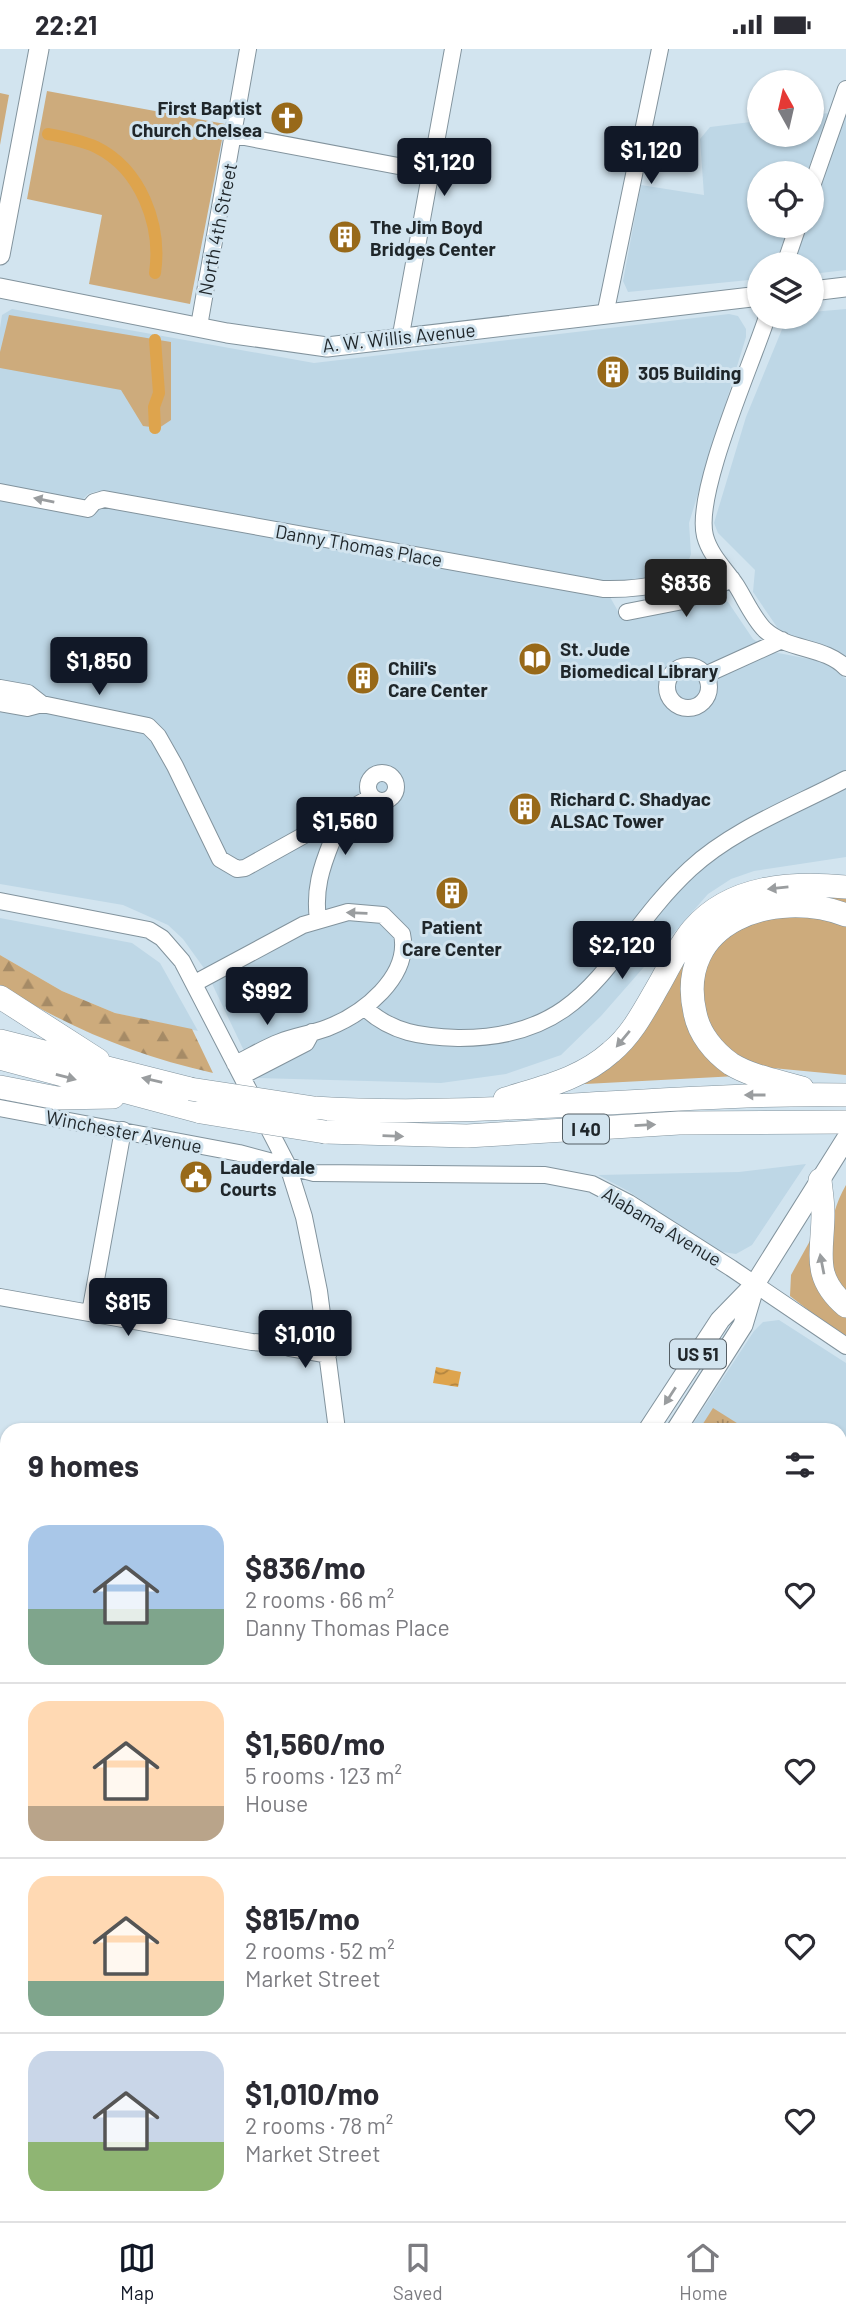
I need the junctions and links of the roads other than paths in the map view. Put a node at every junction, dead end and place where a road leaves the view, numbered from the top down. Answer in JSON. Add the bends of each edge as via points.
{"nodes":[{"id":1,"x":39,"y":49,"type":"edge"},
{"id":2,"x":248,"y":49,"type":"edge"},
{"id":3,"x":453,"y":49,"type":"edge"},
{"id":4,"x":660,"y":49,"type":"edge"},
{"id":5,"x":846,"y":89,"type":"edge"},
{"id":6,"x":234,"y":135,"type":"junction"},
{"id":7,"x":821,"y":161,"type":"edge"},
{"id":8,"x":430,"y":172,"type":"junction"},
{"id":9,"x":0,"y":255,"type":"edge"},
{"id":10,"x":846,"y":287,"type":"edge"},
{"id":11,"x":0,"y":288,"type":"edge"},
{"id":12,"x":824,"y":290,"type":"edge"},
{"id":13,"x":747,"y":298,"type":"edge"},
{"id":14,"x":605,"y":315,"type":"junction"},
{"id":15,"x":199,"y":326,"type":"junction"},
{"id":16,"x":763,"y":329,"type":"edge"},
{"id":17,"x":400,"y":340,"type":"junction"},
{"id":18,"x":0,"y":492,"type":"edge"},
{"id":19,"x":718,"y":562,"type":"junction"},
{"id":20,"x":732,"y":579,"type":"junction"},
{"id":21,"x":627,"y":612,"type":"dead end"},
{"id":22,"x":782,"y":640,"type":"junction"},
{"id":23,"x":846,"y":668,"type":"edge"},
{"id":24,"x":705,"y":675,"type":"dead end"},
{"id":25,"x":0,"y":688,"type":"edge"},
{"id":26,"x":0,"y":703,"type":"edge"},
{"id":27,"x":42,"y":704,"type":"junction"},
{"id":28,"x":846,"y":779,"type":"edge"},
{"id":29,"x":371,"y":797,"type":"dead end"},
{"id":30,"x":326,"y":823,"type":"junction"},
{"id":31,"x":846,"y":887,"type":"edge"},
{"id":32,"x":0,"y":901,"type":"edge"},
{"id":33,"x":846,"y":915,"type":"edge"},
{"id":34,"x":318,"y":920,"type":"junction"},
{"id":35,"x":195,"y":983,"type":"junction"},
{"id":36,"x":0,"y":997,"type":"edge"},
{"id":37,"x":365,"y":1008,"type":"junction"},
{"id":38,"x":0,"y":1041,"type":"edge"},
{"id":39,"x":0,"y":1058,"type":"edge"},
{"id":40,"x":239,"y":1070,"type":"junction"},
{"id":41,"x":115,"y":1071,"type":"junction"},
{"id":42,"x":0,"y":1087,"type":"edge"},
{"id":43,"x":835,"y":1095,"type":"edge"},
{"id":44,"x":141,"y":1097,"type":"junction"},
{"id":45,"x":0,"y":1108,"type":"edge"},
{"id":46,"x":472,"y":1110,"type":"junction"},
{"id":47,"x":846,"y":1122,"type":"edge"},
{"id":48,"x":122,"y":1130,"type":"junction"},
{"id":49,"x":846,"y":1139,"type":"edge"},
{"id":50,"x":288,"y":1166,"type":"junction"},
{"id":51,"x":825,"y":1172,"type":"junction"},
{"id":52,"x":755,"y":1284,"type":"junction"},
{"id":53,"x":0,"y":1297,"type":"edge"},
{"id":54,"x":846,"y":1306,"type":"edge"},
{"id":55,"x":90,"y":1313,"type":"junction"},
{"id":56,"x":846,"y":1346,"type":"edge"},
{"id":57,"x":328,"y":1356,"type":"junction"},
{"id":58,"x":336,"y":1423,"type":"edge"},
{"id":59,"x":653,"y":1423,"type":"edge"},
{"id":60,"x":680,"y":1423,"type":"edge"}],
"edges":[{"from":1,"to":9,"type":"main road"},
{"from":2,"to":6,"type":"street","name":"North 4th Street"},
{"from":3,"to":8,"type":"street"},
{"from":4,"to":14,"type":"street"},
{"from":5,"to":7,"type":"street"},
{"from":6,"to":8,"type":"street"},
{"from":6,"to":15,"type":"street","name":"North 4th Street"},
{"from":8,"to":17,"type":"street"},
{"from":10,"to":12,"type":"main road"},
{"from":11,"to":15,"type":"main road","name":"A. W. Willis Avenue"},
{"from":13,"to":14,"type":"main road","name":"A. W. Willis Avenue"},
{"from":14,"to":17,"type":"main road","name":"A. W. Willis Avenue"},
{"from":15,"to":17,"type":"main road","name":"A. W. Willis Avenue","via":[[310,346]]},
{"from":16,"to":19,"type":"street","via":[[722,438],[707,499],[704,533]]},
{"from":19,"to":18,"type":"street","name":"Danny Thomas Place","one_way":true,"via":[[672,582],[603,589],[104,499],[88,509]]},
{"from":19,"to":20,"type":"street"},
{"from":20,"to":21,"type":"street","via":[[683,601]]},
{"from":20,"to":22,"type":"street","via":[[765,630]]},
{"from":22,"to":23,"type":"street"},
{"from":22,"to":24,"type":"street"},
{"from":25,"to":27,"type":"street","via":[[28,693]]},
{"from":26,"to":27,"type":"street","via":[[27,708]]},
{"from":27,"to":30,"type":"street","via":[[148,726],[158,736],[220,859],[228,866],[245,868]]},
{"from":28,"to":37,"type":"street","via":[[741,834],[691,868],[594,986],[523,1031],[491,1038],[426,1037],[396,1029]]},
{"from":29,"to":30,"type":"street"},
{"from":30,"to":34,"type":"street","via":[[332,841],[315,898]]},
{"from":31,"to":46,"type":"highway","one_way":true,"via":[[764,890],[720,905],[692,930],[639,1019],[612,1052],[565,1080]]},
{"from":32,"to":35,"type":"street","via":[[156,933]]},
{"from":33,"to":43,"type":"highway","via":[[797,906],[752,911],[716,933],[700,954],[693,979],[696,1018],[720,1055],[743,1070]]},
{"from":34,"to":35,"type":"street","via":[[284,932]]},
{"from":37,"to":34,"type":"street","one_way":true,"via":[[390,981],[404,956],[402,934],[383,915],[348,912]]},
{"from":35,"to":40,"type":"street"},
{"from":36,"to":41,"type":"highway"},
{"from":37,"to":40,"type":"street","via":[[312,1033],[270,1046]]},
{"from":38,"to":41,"type":"highway","number":"I 40"},
{"from":39,"to":44,"type":"highway","number":"I 40","one_way":true},
{"from":40,"to":50,"type":"street"},
{"from":46,"to":41,"type":"highway","number":"I 40","one_way":true,"bridge":true,"via":[[314,1108],[190,1089]]},
{"from":42,"to":44,"type":"highway","via":[[57,1098]]},
{"from":43,"to":46,"type":"highway","number":"I 40","one_way":true,"via":[[721,1096]]},
{"from":44,"to":47,"type":"highway","number":"I 40","one_way":true,"bridge":true,"via":[[201,1112],[325,1132],[467,1136],[679,1123]]},
{"from":45,"to":48,"type":"street","name":"Winchester Avenue"},
{"from":48,"to":50,"type":"street","name":"Winchester Avenue"},
{"from":48,"to":55,"type":"street"},
{"from":49,"to":51,"type":"main road","number":"US 51"},
{"from":50,"to":52,"type":"street","name":"Alabama Avenue","via":[[314,1173],[570,1178],[629,1203]]},
{"from":50,"to":57,"type":"street","via":[[310,1242]]},
{"from":51,"to":52,"type":"main road","number":"US 51"},
{"from":54,"to":51,"type":"highway","one_way":true,"via":[[827,1284],[821,1263]]},
{"from":52,"to":56,"type":"street","name":"Alabama Avenue"},
{"from":52,"to":59,"type":"main road","number":"US 51","one_way":true,"via":[[720,1320]]},
{"from":52,"to":60,"type":"main road","number":"US 51","via":[[743,1325]]},
{"from":53,"to":55,"type":"street"},
{"from":55,"to":57,"type":"street","via":[[263,1344],[269,1341]]},
{"from":57,"to":58,"type":"street"}]}
